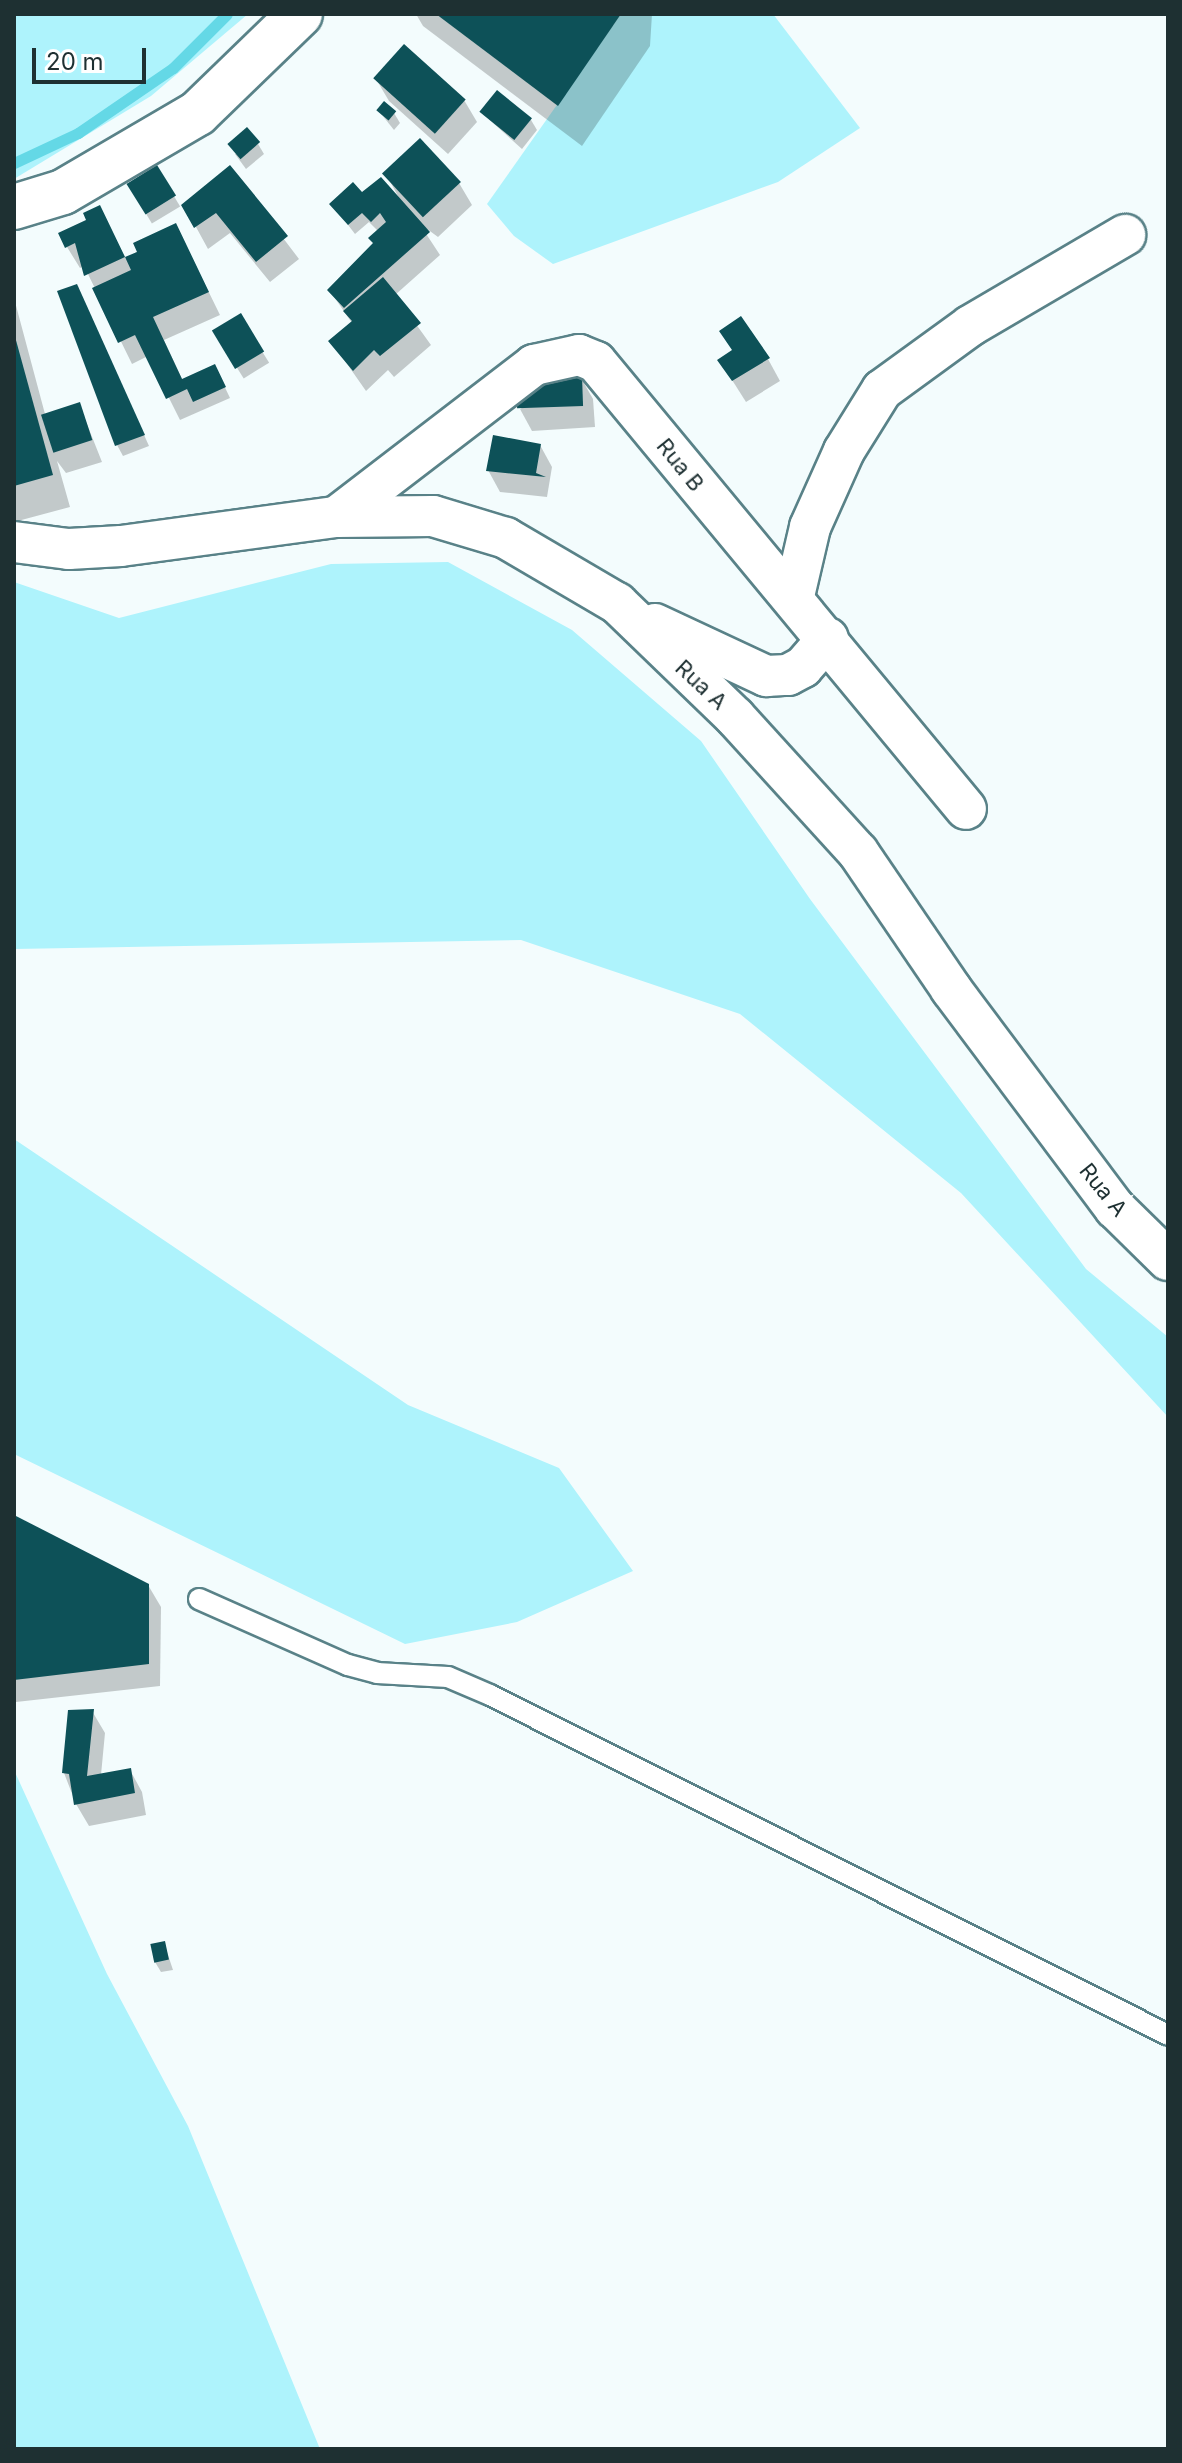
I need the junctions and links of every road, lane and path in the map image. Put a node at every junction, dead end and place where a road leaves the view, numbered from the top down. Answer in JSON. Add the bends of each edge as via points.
{"nodes":[{"id":1,"x":300,"y":14,"type":"edge"},
{"id":2,"x":14,"y":207,"type":"edge"},
{"id":3,"x":1125,"y":235,"type":"dead end"},
{"id":4,"x":336,"y":517,"type":"junction"},
{"id":5,"x":14,"y":542,"type":"edge"},
{"id":6,"x":794,"y":596,"type":"junction"},
{"id":7,"x":617,"y":603,"type":"junction"},
{"id":8,"x":828,"y":638,"type":"junction"},
{"id":9,"x":966,"y":809,"type":"dead end"},
{"id":10,"x":1168,"y":1260,"type":"edge"},
{"id":11,"x":199,"y":1599,"type":"dead end"},
{"id":12,"x":1168,"y":2035,"type":"edge"}],
"edges":[{"from":1,"to":2,"type":"street","via":[[198,113],[63,192]]},
{"from":3,"to":6,"type":"street","via":[[970,326],[882,390],[844,451],[810,527]]},
{"from":4,"to":5,"type":"street","name":"Rua A","via":[[121,546],[69,549]]},
{"from":4,"to":6,"type":"street","name":"Rua B","via":[[534,365],[579,355],[596,362]]},
{"from":4,"to":7,"type":"street","name":"Rua A","via":[[448,520],[506,538]]},
{"from":6,"to":8,"type":"street","name":"Rua B"},
{"from":7,"to":8,"type":"street","via":[[729,663],[766,676],[788,675],[803,667]]},
{"from":7,"to":10,"type":"street","name":"Rua A","via":[[735,717],[858,852],[951,989],[1097,1184]]},
{"from":8,"to":9,"type":"street","name":"Rua B"},
{"from":11,"to":12,"type":"lane","via":[[348,1665],[377,1673],[448,1677],[490,1695]]}]}
